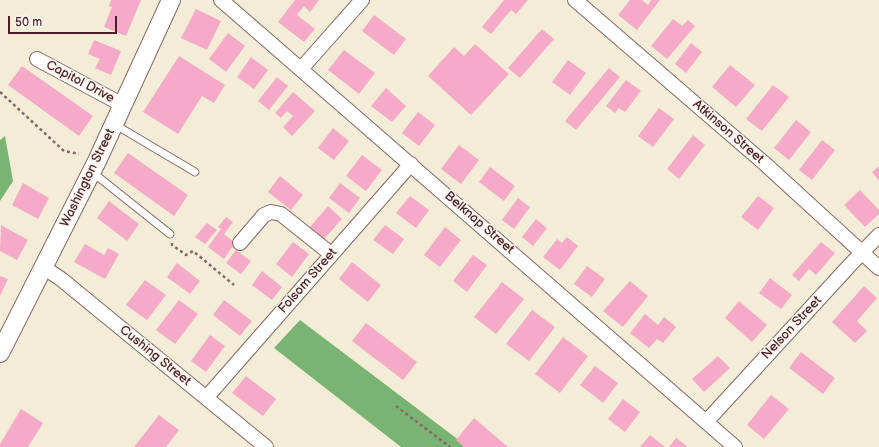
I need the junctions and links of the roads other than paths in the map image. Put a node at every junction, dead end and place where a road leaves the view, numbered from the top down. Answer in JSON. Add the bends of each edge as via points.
{"nodes":[{"id":1,"x":171,"y":0,"type":"edge"},
{"id":2,"x":221,"y":0,"type":"edge"},
{"id":3,"x":362,"y":0,"type":"edge"},
{"id":4,"x":575,"y":0,"type":"edge"},
{"id":5,"x":37,"y":59,"type":"dead end"},
{"id":6,"x":301,"y":69,"type":"junction"},
{"id":7,"x":123,"y":105,"type":"junction"},
{"id":8,"x":114,"y":124,"type":"junction"},
{"id":9,"x":411,"y":164,"type":"junction"},
{"id":10,"x":195,"y":172,"type":"dead end"},
{"id":11,"x":97,"y":177,"type":"junction"},
{"id":12,"x":170,"y":234,"type":"road end"},
{"id":13,"x":879,"y":235,"type":"edge"},
{"id":14,"x":240,"y":243,"type":"dead end"},
{"id":15,"x":863,"y":252,"type":"junction"},
{"id":16,"x":331,"y":254,"type":"junction"},
{"id":17,"x":43,"y":267,"type":"junction"},
{"id":18,"x":879,"y":268,"type":"edge"},
{"id":19,"x":0,"y":353,"type":"edge"},
{"id":20,"x":206,"y":398,"type":"junction"},
{"id":21,"x":706,"y":422,"type":"junction"},
{"id":22,"x":266,"y":447,"type":"edge"},
{"id":23,"x":735,"y":447,"type":"edge"}],
"edges":[{"from":1,"to":7,"type":"street","name":"Washington Street"},
{"from":2,"to":6,"type":"street","name":"Belknap Street"},
{"from":3,"to":6,"type":"street"},
{"from":4,"to":15,"type":"street","name":"Atkinson Street"},
{"from":5,"to":7,"type":"street","name":"Capitol Drive"},
{"from":6,"to":9,"type":"street","name":"Belknap Street"},
{"from":7,"to":8,"type":"street","name":"Washington Street"},
{"from":8,"to":10,"type":"lane"},
{"from":8,"to":11,"type":"street","name":"Washington Street"},
{"from":9,"to":16,"type":"street","name":"Folsom Street"},
{"from":9,"to":21,"type":"street","name":"Belknap Street"},
{"from":11,"to":12,"type":"lane"},
{"from":11,"to":17,"type":"street","name":"Washington Street"},
{"from":13,"to":15,"type":"street","name":"Nelson Street"},
{"from":14,"to":16,"type":"street","via":[[264,215],[271,212],[281,214]]},
{"from":15,"to":18,"type":"street","name":"Atkinson Street"},
{"from":15,"to":21,"type":"street","name":"Nelson Street"},
{"from":16,"to":20,"type":"street","name":"Folsom Street"},
{"from":17,"to":19,"type":"street","name":"Washington Street"},
{"from":17,"to":20,"type":"street","name":"Cushing Street"},
{"from":20,"to":22,"type":"street","name":"Cushing Street"},
{"from":21,"to":23,"type":"street","name":"Belknap Street"}]}
